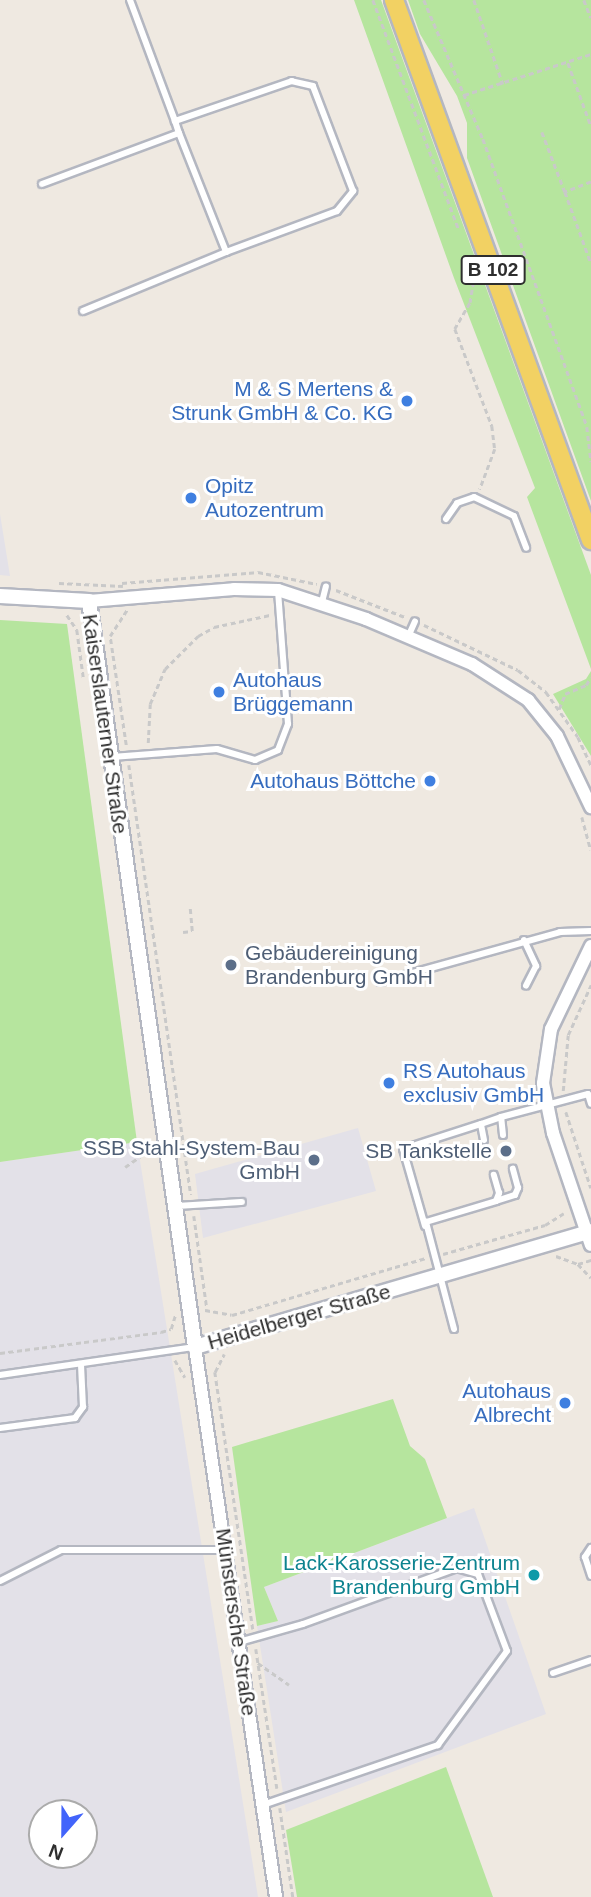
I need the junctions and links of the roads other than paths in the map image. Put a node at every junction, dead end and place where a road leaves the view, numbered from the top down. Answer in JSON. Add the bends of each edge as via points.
{"nodes":[{"id":1,"x":130,"y":0,"type":"edge"},
{"id":2,"x":394,"y":0,"type":"edge"},
{"id":3,"x":175,"y":121,"type":"junction"},
{"id":4,"x":179,"y":133,"type":"junction"},
{"id":5,"x":42,"y":184,"type":"dead end"},
{"id":6,"x":226,"y":252,"type":"junction"},
{"id":7,"x":83,"y":311,"type":"dead end"},
{"id":8,"x":446,"y":519,"type":"dead end"},
{"id":9,"x":591,"y":540,"type":"edge"},
{"id":10,"x":526,"y":548,"type":"dead end"},
{"id":11,"x":326,"y":586,"type":"dead end"},
{"id":12,"x":278,"y":590,"type":"junction"},
{"id":13,"x":0,"y":596,"type":"edge"},
{"id":14,"x":89,"y":600,"type":"junction"},
{"id":15,"x":322,"y":602,"type":"junction"},
{"id":16,"x":415,"y":621,"type":"dead end"},
{"id":17,"x":408,"y":637,"type":"junction"},
{"id":18,"x":110,"y":757,"type":"junction"},
{"id":19,"x":586,"y":810,"type":"edge"},
{"id":20,"x":591,"y":931,"type":"edge"},
{"id":21,"x":524,"y":940,"type":"junction"},
{"id":22,"x":591,"y":946,"type":"edge"},
{"id":23,"x":380,"y":982,"type":"dead end"},
{"id":24,"x":526,"y":986,"type":"dead end"},
{"id":25,"x":591,"y":1104,"type":"edge"},
{"id":26,"x":545,"y":1105,"type":"junction"},
{"id":27,"x":501,"y":1118,"type":"junction"},
{"id":28,"x":481,"y":1124,"type":"junction"},
{"id":29,"x":503,"y":1135,"type":"dead end"},
{"id":30,"x":484,"y":1140,"type":"dead end"},
{"id":31,"x":513,"y":1169,"type":"dead end"},
{"id":32,"x":494,"y":1175,"type":"dead end"},
{"id":33,"x":496,"y":1201,"type":"junction"},
{"id":34,"x":242,"y":1202,"type":"dead end"},
{"id":35,"x":174,"y":1207,"type":"junction"},
{"id":36,"x":425,"y":1226,"type":"junction"},
{"id":37,"x":589,"y":1236,"type":"edge"},
{"id":38,"x":438,"y":1276,"type":"junction"},
{"id":39,"x":454,"y":1329,"type":"dead end"},
{"id":40,"x":195,"y":1347,"type":"junction"},
{"id":41,"x":80,"y":1364,"type":"junction"},
{"id":42,"x":0,"y":1376,"type":"edge"},
{"id":43,"x":0,"y":1428,"type":"edge"},
{"id":44,"x":591,"y":1548,"type":"edge"},
{"id":45,"x":226,"y":1550,"type":"junction"},
{"id":46,"x":591,"y":1576,"type":"edge"},
{"id":47,"x":0,"y":1581,"type":"edge"},
{"id":48,"x":239,"y":1642,"type":"junction"},
{"id":49,"x":591,"y":1660,"type":"edge"},
{"id":50,"x":553,"y":1673,"type":"dead end"},
{"id":51,"x":263,"y":1805,"type":"junction"},
{"id":52,"x":276,"y":1897,"type":"edge"}],
"edges":[{"from":1,"to":3,"type":"lane"},
{"from":2,"to":9,"type":"main road","number":"B 102"},
{"from":3,"to":4,"type":"lane"},
{"from":3,"to":6,"type":"lane","via":[[292,81],[313,86],[353,191],[337,211]]},
{"from":4,"to":5,"type":"lane"},
{"from":4,"to":6,"type":"lane"},
{"from":6,"to":7,"type":"lane"},
{"from":8,"to":10,"type":"lane","via":[[457,503],[474,497],[514,516]]},
{"from":11,"to":15,"type":"lane"},
{"from":12,"to":14,"type":"street","name":"Kaiserslauterner Straße"},
{"from":12,"to":15,"type":"street","name":"Kaiserslauterner Straße"},
{"from":12,"to":18,"type":"lane","via":[[288,724],[278,750],[255,760],[226,749]]},
{"from":13,"to":14,"type":"street"},
{"from":14,"to":18,"type":"street","name":"Kaiserslauterner Straße"},
{"from":15,"to":17,"type":"street","name":"Kaiserslauterner Straße"},
{"from":16,"to":17,"type":"lane"},
{"from":17,"to":19,"type":"street","name":"Kaiserslauterner Straße","via":[[492,675],[528,700],[557,736]]},
{"from":18,"to":35,"type":"street","name":"Kaiserslauterner Straße"},
{"from":20,"to":21,"type":"lane"},
{"from":21,"to":23,"type":"lane"},
{"from":21,"to":24,"type":"lane","via":[[536,966]]},
{"from":22,"to":26,"type":"street","via":[[551,1029],[545,1051]]},
{"from":25,"to":26,"type":"lane","via":[[588,1094]]},
{"from":26,"to":27,"type":"lane"},
{"from":26,"to":37,"type":"street"},
{"from":27,"to":28,"type":"lane"},
{"from":27,"to":29,"type":"lane"},
{"from":28,"to":30,"type":"lane"},
{"from":28,"to":36,"type":"lane","via":[[403,1149]]},
{"from":31,"to":33,"type":"lane","via":[[518,1188],[515,1195]]},
{"from":32,"to":33,"type":"lane","via":[[499,1193]]},
{"from":33,"to":36,"type":"lane"},
{"from":34,"to":35,"type":"lane"},
{"from":35,"to":40,"type":"street","name":"Kaiserslauterner Straße","via":[[182,1315]]},
{"from":36,"to":38,"type":"lane"},
{"from":37,"to":38,"type":"street","name":"Heidelberger Straße"},
{"from":38,"to":39,"type":"lane"},
{"from":38,"to":40,"type":"street","name":"Heidelberger Straße"},
{"from":40,"to":41,"type":"lane","name":"Heidelberger Straße"},
{"from":40,"to":45,"type":"street","name":"Münstersche Straße"},
{"from":41,"to":42,"type":"lane","name":"Heidelberger Straße"},
{"from":41,"to":43,"type":"lane","via":[[83,1407],[75,1418]]},
{"from":44,"to":46,"type":"lane","via":[[585,1557]]},
{"from":45,"to":47,"type":"lane","via":[[61,1549]]},
{"from":45,"to":48,"type":"street","name":"Münstersche Straße"},
{"from":48,"to":51,"type":"street","name":"Münstersche Straße"},
{"from":48,"to":51,"type":"lane","via":[[303,1625],[457,1568],[478,1574],[507,1651],[438,1745]]},
{"from":49,"to":50,"type":"lane"},
{"from":51,"to":52,"type":"street","name":"Münstersche Straße"}]}
